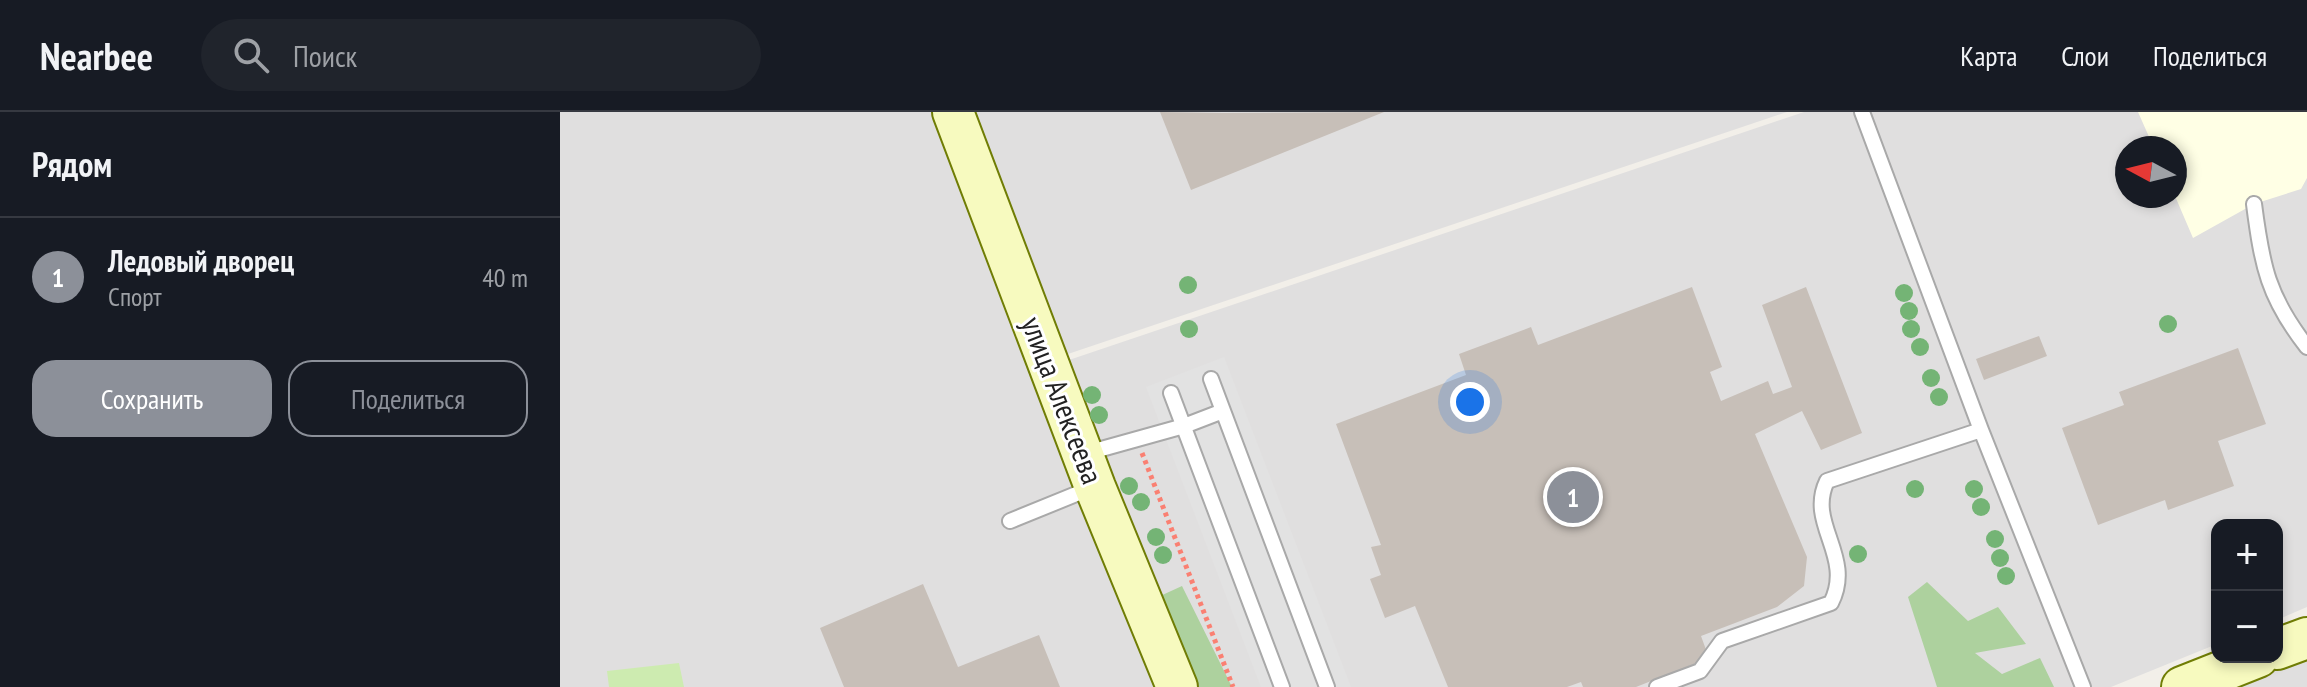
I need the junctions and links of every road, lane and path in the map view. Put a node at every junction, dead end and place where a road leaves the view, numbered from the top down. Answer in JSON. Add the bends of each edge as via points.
{"nodes":[{"id":1,"x":953,"y":112,"type":"edge"},
{"id":2,"x":1862,"y":112,"type":"edge"},
{"id":3,"x":2254,"y":204,"type":"dead end"},
{"id":4,"x":2307,"y":347,"type":"edge"},
{"id":5,"x":1211,"y":379,"type":"dead end"},
{"id":6,"x":1171,"y":393,"type":"dead end"},
{"id":7,"x":1223,"y":411,"type":"junction"},
{"id":8,"x":1184,"y":426,"type":"junction"},
{"id":9,"x":1981,"y":430,"type":"junction"},
{"id":10,"x":1135,"y":438,"type":"junction"},
{"id":11,"x":1089,"y":471,"type":"junction"},
{"id":12,"x":1010,"y":521,"type":"dead end"},
{"id":13,"x":2307,"y":638,"type":"edge"},
{"id":14,"x":2283,"y":647,"type":"edge"},
{"id":15,"x":2243,"y":663,"type":"edge"},
{"id":16,"x":1177,"y":687,"type":"edge"},
{"id":17,"x":1233,"y":687,"type":"edge"},
{"id":18,"x":1282,"y":687,"type":"edge"},
{"id":19,"x":1327,"y":687,"type":"edge"},
{"id":20,"x":1657,"y":687,"type":"edge"},
{"id":21,"x":2083,"y":687,"type":"edge"},
{"id":22,"x":2182,"y":687,"type":"edge"}],
"edges":[{"from":1,"to":11,"type":"street","name":"улица Алексеева"},
{"from":2,"to":9,"type":"lane"},
{"from":3,"to":4,"type":"lane","via":[[2268,286]]},
{"from":5,"to":7,"type":"lane"},
{"from":6,"to":8,"type":"lane"},
{"from":7,"to":8,"type":"lane"},
{"from":7,"to":19,"type":"lane"},
{"from":8,"to":10,"type":"lane"},
{"from":8,"to":18,"type":"lane"},
{"from":9,"to":20,"type":"lane","via":[[1827,481],[1819,505],[1839,564],[1840,586],[1831,603],[1722,641],[1700,671]]},
{"from":9,"to":21,"type":"lane"},
{"from":10,"to":11,"type":"lane"},
{"from":10,"to":17,"type":"path"},
{"from":11,"to":12,"type":"lane"},
{"from":11,"to":16,"type":"street","name":"улица Алексеева"},
{"from":13,"to":14,"type":"street"},
{"from":15,"to":22,"type":"street"}]}
